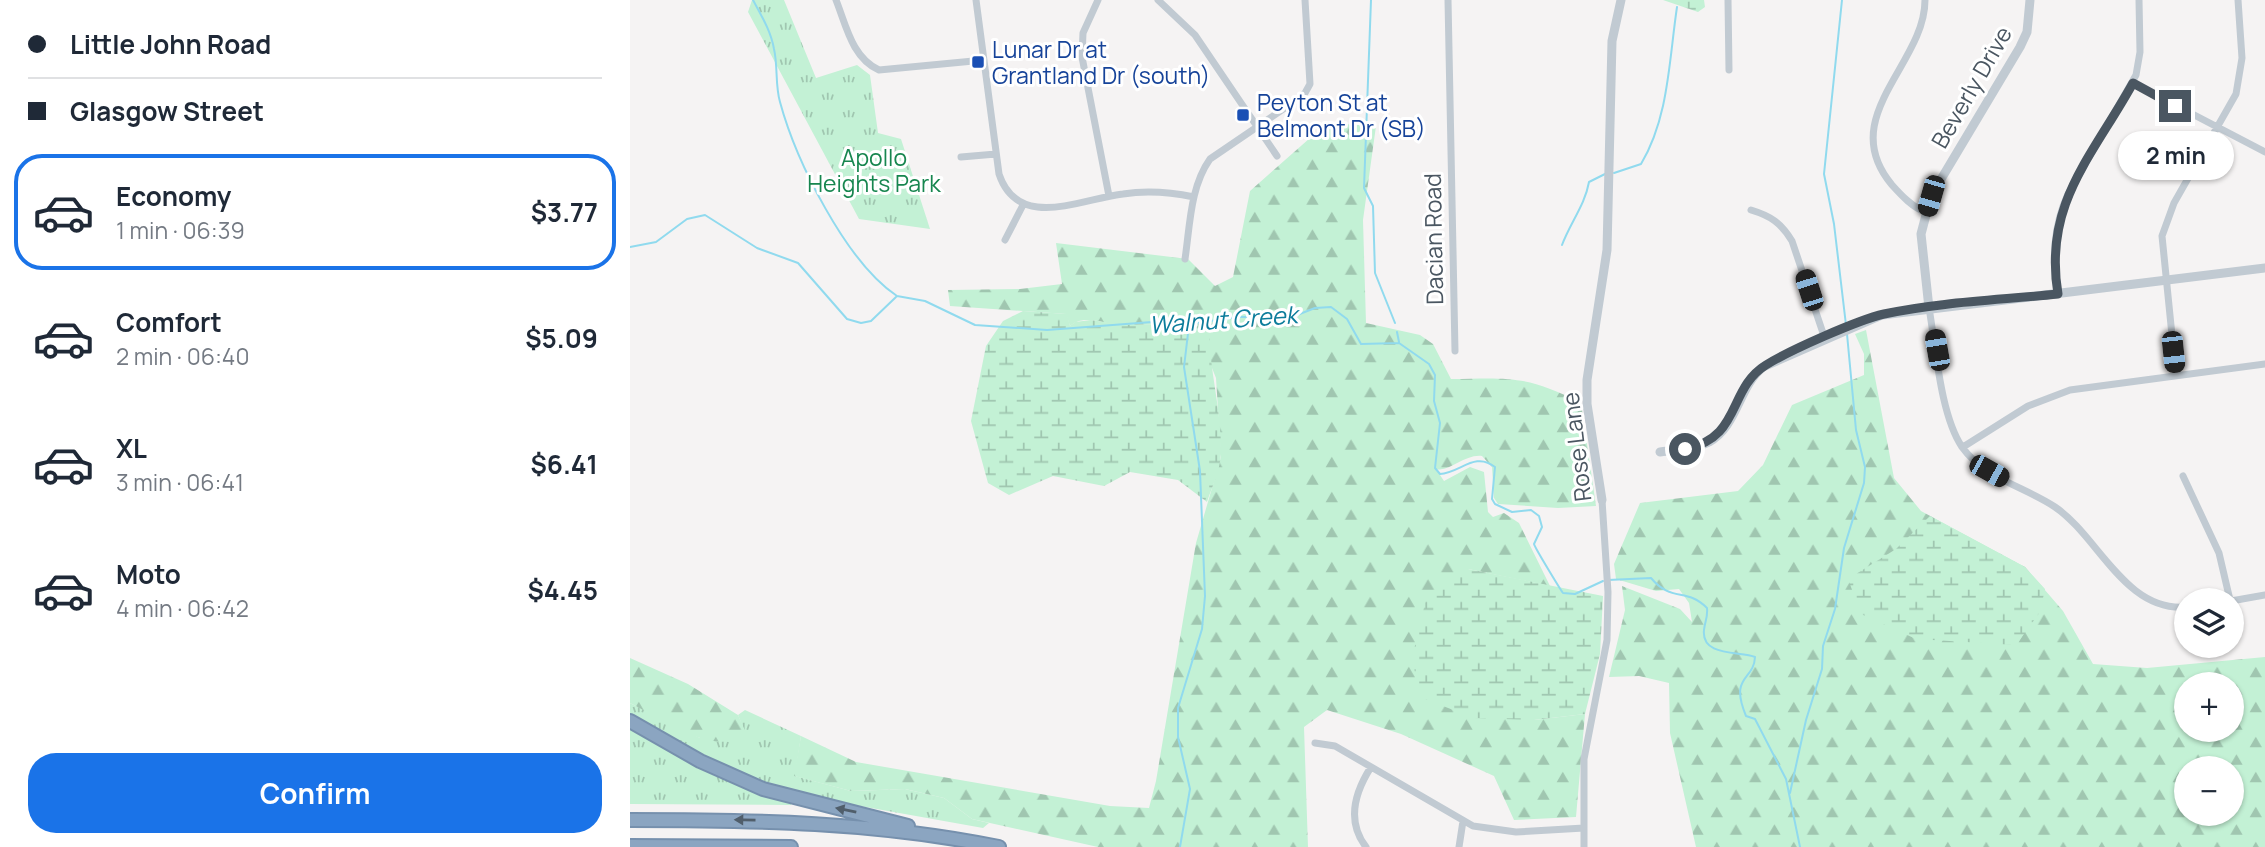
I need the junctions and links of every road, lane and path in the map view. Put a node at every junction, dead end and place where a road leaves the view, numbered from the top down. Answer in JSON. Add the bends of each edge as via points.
{"nodes":[{"id":1,"x":836,"y":0,"type":"edge"},
{"id":2,"x":976,"y":0,"type":"edge"},
{"id":3,"x":1098,"y":0,"type":"edge"},
{"id":4,"x":1158,"y":0,"type":"edge"},
{"id":5,"x":1305,"y":0,"type":"edge"},
{"id":6,"x":1448,"y":0,"type":"edge"},
{"id":7,"x":1621,"y":0,"type":"edge"},
{"id":8,"x":1728,"y":0,"type":"edge"},
{"id":9,"x":1926,"y":0,"type":"edge"},
{"id":10,"x":2030,"y":0,"type":"edge"},
{"id":11,"x":2139,"y":0,"type":"edge"},
{"id":12,"x":2238,"y":0,"type":"edge"},
{"id":13,"x":984,"y":60,"type":"junction"},
{"id":14,"x":1729,"y":70,"type":"dead end"},
{"id":15,"x":2133,"y":83,"type":"junction"},
{"id":16,"x":1257,"y":125,"type":"junction"},
{"id":17,"x":2218,"y":128,"type":"junction"},
{"id":18,"x":2265,"y":152,"type":"edge"},
{"id":19,"x":996,"y":154,"type":"junction"},
{"id":20,"x":1277,"y":156,"type":"dead end"},
{"id":21,"x":961,"y":157,"type":"dead end"},
{"id":22,"x":1109,"y":196,"type":"junction"},
{"id":23,"x":1194,"y":197,"type":"junction"},
{"id":24,"x":1023,"y":205,"type":"junction"},
{"id":25,"x":1752,"y":210,"type":"dead end"},
{"id":26,"x":1926,"y":212,"type":"junction"},
{"id":27,"x":1005,"y":240,"type":"dead end"},
{"id":28,"x":1185,"y":259,"type":"dead end"},
{"id":29,"x":2265,"y":268,"type":"edge"},
{"id":30,"x":2165,"y":281,"type":"junction"},
{"id":31,"x":2058,"y":294,"type":"junction"},
{"id":32,"x":1929,"y":308,"type":"junction"},
{"id":33,"x":1825,"y":338,"type":"junction"},
{"id":34,"x":1455,"y":351,"type":"dead end"},
{"id":35,"x":2265,"y":364,"type":"edge"},
{"id":36,"x":2176,"y":375,"type":"junction"},
{"id":37,"x":1963,"y":447,"type":"junction"},
{"id":38,"x":1660,"y":452,"type":"dead end"},
{"id":39,"x":2183,"y":476,"type":"dead end"},
{"id":40,"x":1602,"y":500,"type":"joint"},
{"id":41,"x":2228,"y":588,"type":"edge"},
{"id":42,"x":2265,"y":595,"type":"edge"},
{"id":43,"x":2244,"y":599,"type":"edge"},
{"id":44,"x":2174,"y":605,"type":"edge"},
{"id":45,"x":630,"y":721,"type":"edge"},
{"id":46,"x":1315,"y":743,"type":"dead end"},
{"id":47,"x":1371,"y":767,"type":"junction"},
{"id":48,"x":630,"y":820,"type":"edge"},
{"id":49,"x":1463,"y":821,"type":"junction"},
{"id":50,"x":1584,"y":828,"type":"junction"},
{"id":51,"x":935,"y":835,"type":"junction"},
{"id":52,"x":630,"y":846,"type":"edge"},
{"id":53,"x":791,"y":847,"type":"edge"},
{"id":54,"x":999,"y":847,"type":"edge"},
{"id":55,"x":1366,"y":847,"type":"edge"},
{"id":56,"x":1459,"y":847,"type":"edge"},
{"id":57,"x":1584,"y":847,"type":"edge"}],
"edges":[{"from":1,"to":13,"type":"street","via":[[856,51],[879,70]]},
{"from":2,"to":13,"type":"street"},
{"from":3,"to":22,"type":"street","via":[[1083,33],[1082,57]]},
{"from":4,"to":16,"type":"street","via":[[1195,35]]},
{"from":5,"to":16,"type":"street","via":[[1310,84],[1305,93]]},
{"from":6,"to":34,"type":"street","name":"Dacian Road"},
{"from":7,"to":40,"type":"street","name":"Rose Lane","via":[[1612,41],[1607,250],[1587,380]]},
{"from":8,"to":14,"type":"street"},
{"from":9,"to":26,"type":"street","via":[[1915,41],[1879,103],[1875,137],[1877,155],[1890,182]]},
{"from":10,"to":26,"type":"street","name":"Beverly Drive","via":[[2027,32],[2020,47],[1931,196]]},
{"from":11,"to":15,"type":"street","via":[[2140,52]]},
{"from":12,"to":17,"type":"street","via":[[2241,77]]},
{"from":13,"to":19,"type":"street"},
{"from":15,"to":17,"type":"street"},
{"from":15,"to":31,"type":"street","via":[[2059,215],[2054,253]]},
{"from":16,"to":20,"type":"street"},
{"from":16,"to":23,"type":"street","via":[[1210,159]]},
{"from":17,"to":18,"type":"street"},
{"from":17,"to":30,"type":"street","via":[[2165,225],[2161,243]]},
{"from":19,"to":21,"type":"street"},
{"from":19,"to":24,"type":"street","via":[[1003,187]]},
{"from":22,"to":23,"type":"street","via":[[1170,192]]},
{"from":22,"to":24,"type":"street","via":[[1042,209]]},
{"from":23,"to":28,"type":"street"},
{"from":24,"to":27,"type":"street"},
{"from":25,"to":33,"type":"street","via":[[1769,215],[1792,240]]},
{"from":26,"to":32,"type":"street","name":"Beverly Drive","via":[[1921,234]]},
{"from":29,"to":30,"type":"street"},
{"from":30,"to":31,"type":"street"},
{"from":30,"to":36,"type":"street"},
{"from":31,"to":32,"type":"street"},
{"from":32,"to":33,"type":"street","via":[[1882,315]]},
{"from":32,"to":37,"type":"street","name":"Beverly Drive","via":[[1950,419]]},
{"from":33,"to":38,"type":"street","via":[[1758,370],[1713,439]]},
{"from":35,"to":36,"type":"street"},
{"from":36,"to":37,"type":"street","via":[[2056,394],[2012,414]]},
{"from":37,"to":44,"type":"street","name":"Beverly Drive","via":[[1989,471],[2066,516],[2139,593]]},
{"from":39,"to":41,"type":"street","via":[[2219,553]]},
{"from":40,"to":50,"type":"street","name":"Rose Lane","via":[[1607,640],[1584,759]]},
{"from":42,"to":43,"type":"street"},
{"from":51,"to":45,"type":"highway","one_way":true,"via":[[763,789],[700,761]]},
{"from":46,"to":47,"type":"street","via":[[1335,746]]},
{"from":47,"to":49,"type":"street"},
{"from":47,"to":55,"type":"street","via":[[1356,796],[1354,813]]},
{"from":51,"to":48,"type":"highway","one_way":true,"via":[[768,820]]},
{"from":49,"to":50,"type":"street","via":[[1502,831]]},
{"from":49,"to":56,"type":"street"},
{"from":50,"to":57,"type":"street","name":"Rose Lane"},
{"from":51,"to":54,"type":"highway"},
{"from":52,"to":53,"type":"highway"}]}
